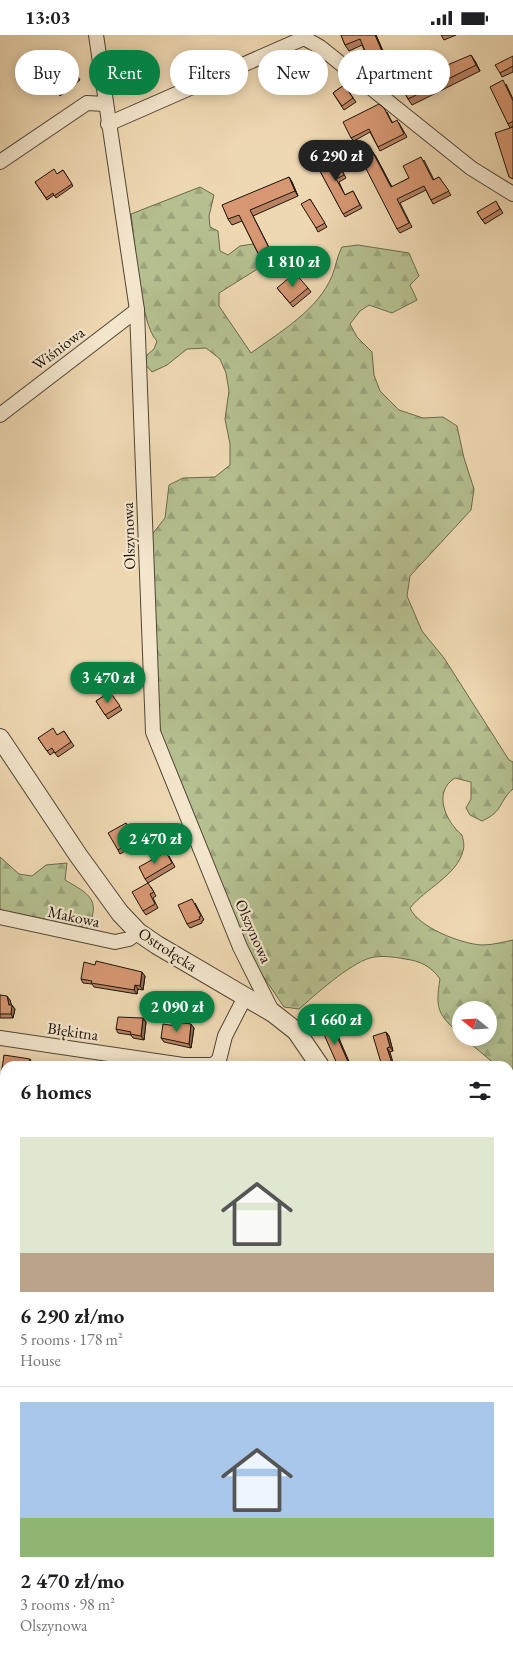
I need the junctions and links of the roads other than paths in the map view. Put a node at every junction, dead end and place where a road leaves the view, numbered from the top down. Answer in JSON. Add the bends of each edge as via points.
{"nodes":[{"id":1,"x":96,"y":35,"type":"edge"},
{"id":2,"x":105,"y":104,"type":"junction"},
{"id":3,"x":108,"y":124,"type":"junction"},
{"id":4,"x":0,"y":162,"type":"edge"},
{"id":5,"x":513,"y":194,"type":"edge"},
{"id":6,"x":137,"y":310,"type":"junction"},
{"id":7,"x":0,"y":415,"type":"edge"},
{"id":8,"x":0,"y":737,"type":"edge"},
{"id":9,"x":0,"y":917,"type":"edge"},
{"id":10,"x":138,"y":932,"type":"junction"},
{"id":11,"x":245,"y":997,"type":"junction"},
{"id":12,"x":273,"y":1013,"type":"junction"},
{"id":13,"x":0,"y":1038,"type":"edge"},
{"id":14,"x":156,"y":1061,"type":"edge"},
{"id":15,"x":218,"y":1061,"type":"edge"},
{"id":16,"x":317,"y":1061,"type":"edge"}],
"edges":[{"from":1,"to":2,"type":"street","name":"Olszynowa"},
{"from":2,"to":3,"type":"street","name":"Olszynowa"},
{"from":2,"to":4,"type":"street","via":[[87,103]]},
{"from":3,"to":5,"type":"street","via":[[304,38],[320,47],[471,168]]},
{"from":3,"to":6,"type":"street","name":"Olszynowa"},
{"from":6,"to":7,"type":"street","name":"Wiśniowa"},
{"from":6,"to":12,"type":"street","name":"Olszynowa","via":[[153,731],[240,947]]},
{"from":8,"to":10,"type":"street","name":"Ostrołęcka","via":[[105,894]]},
{"from":9,"to":10,"type":"street","name":"Makowa","via":[[115,942],[129,939]]},
{"from":10,"to":11,"type":"street","name":"Ostrołęcka"},
{"from":11,"to":12,"type":"street","name":"Ostrołęcka"},
{"from":11,"to":15,"type":"street","name":"Błękitna","via":[[225,1036]]},
{"from":12,"to":16,"type":"street","name":"Ostrołęcka","via":[[300,1036]]},
{"from":13,"to":14,"type":"street","name":"Błękitna"}]}
